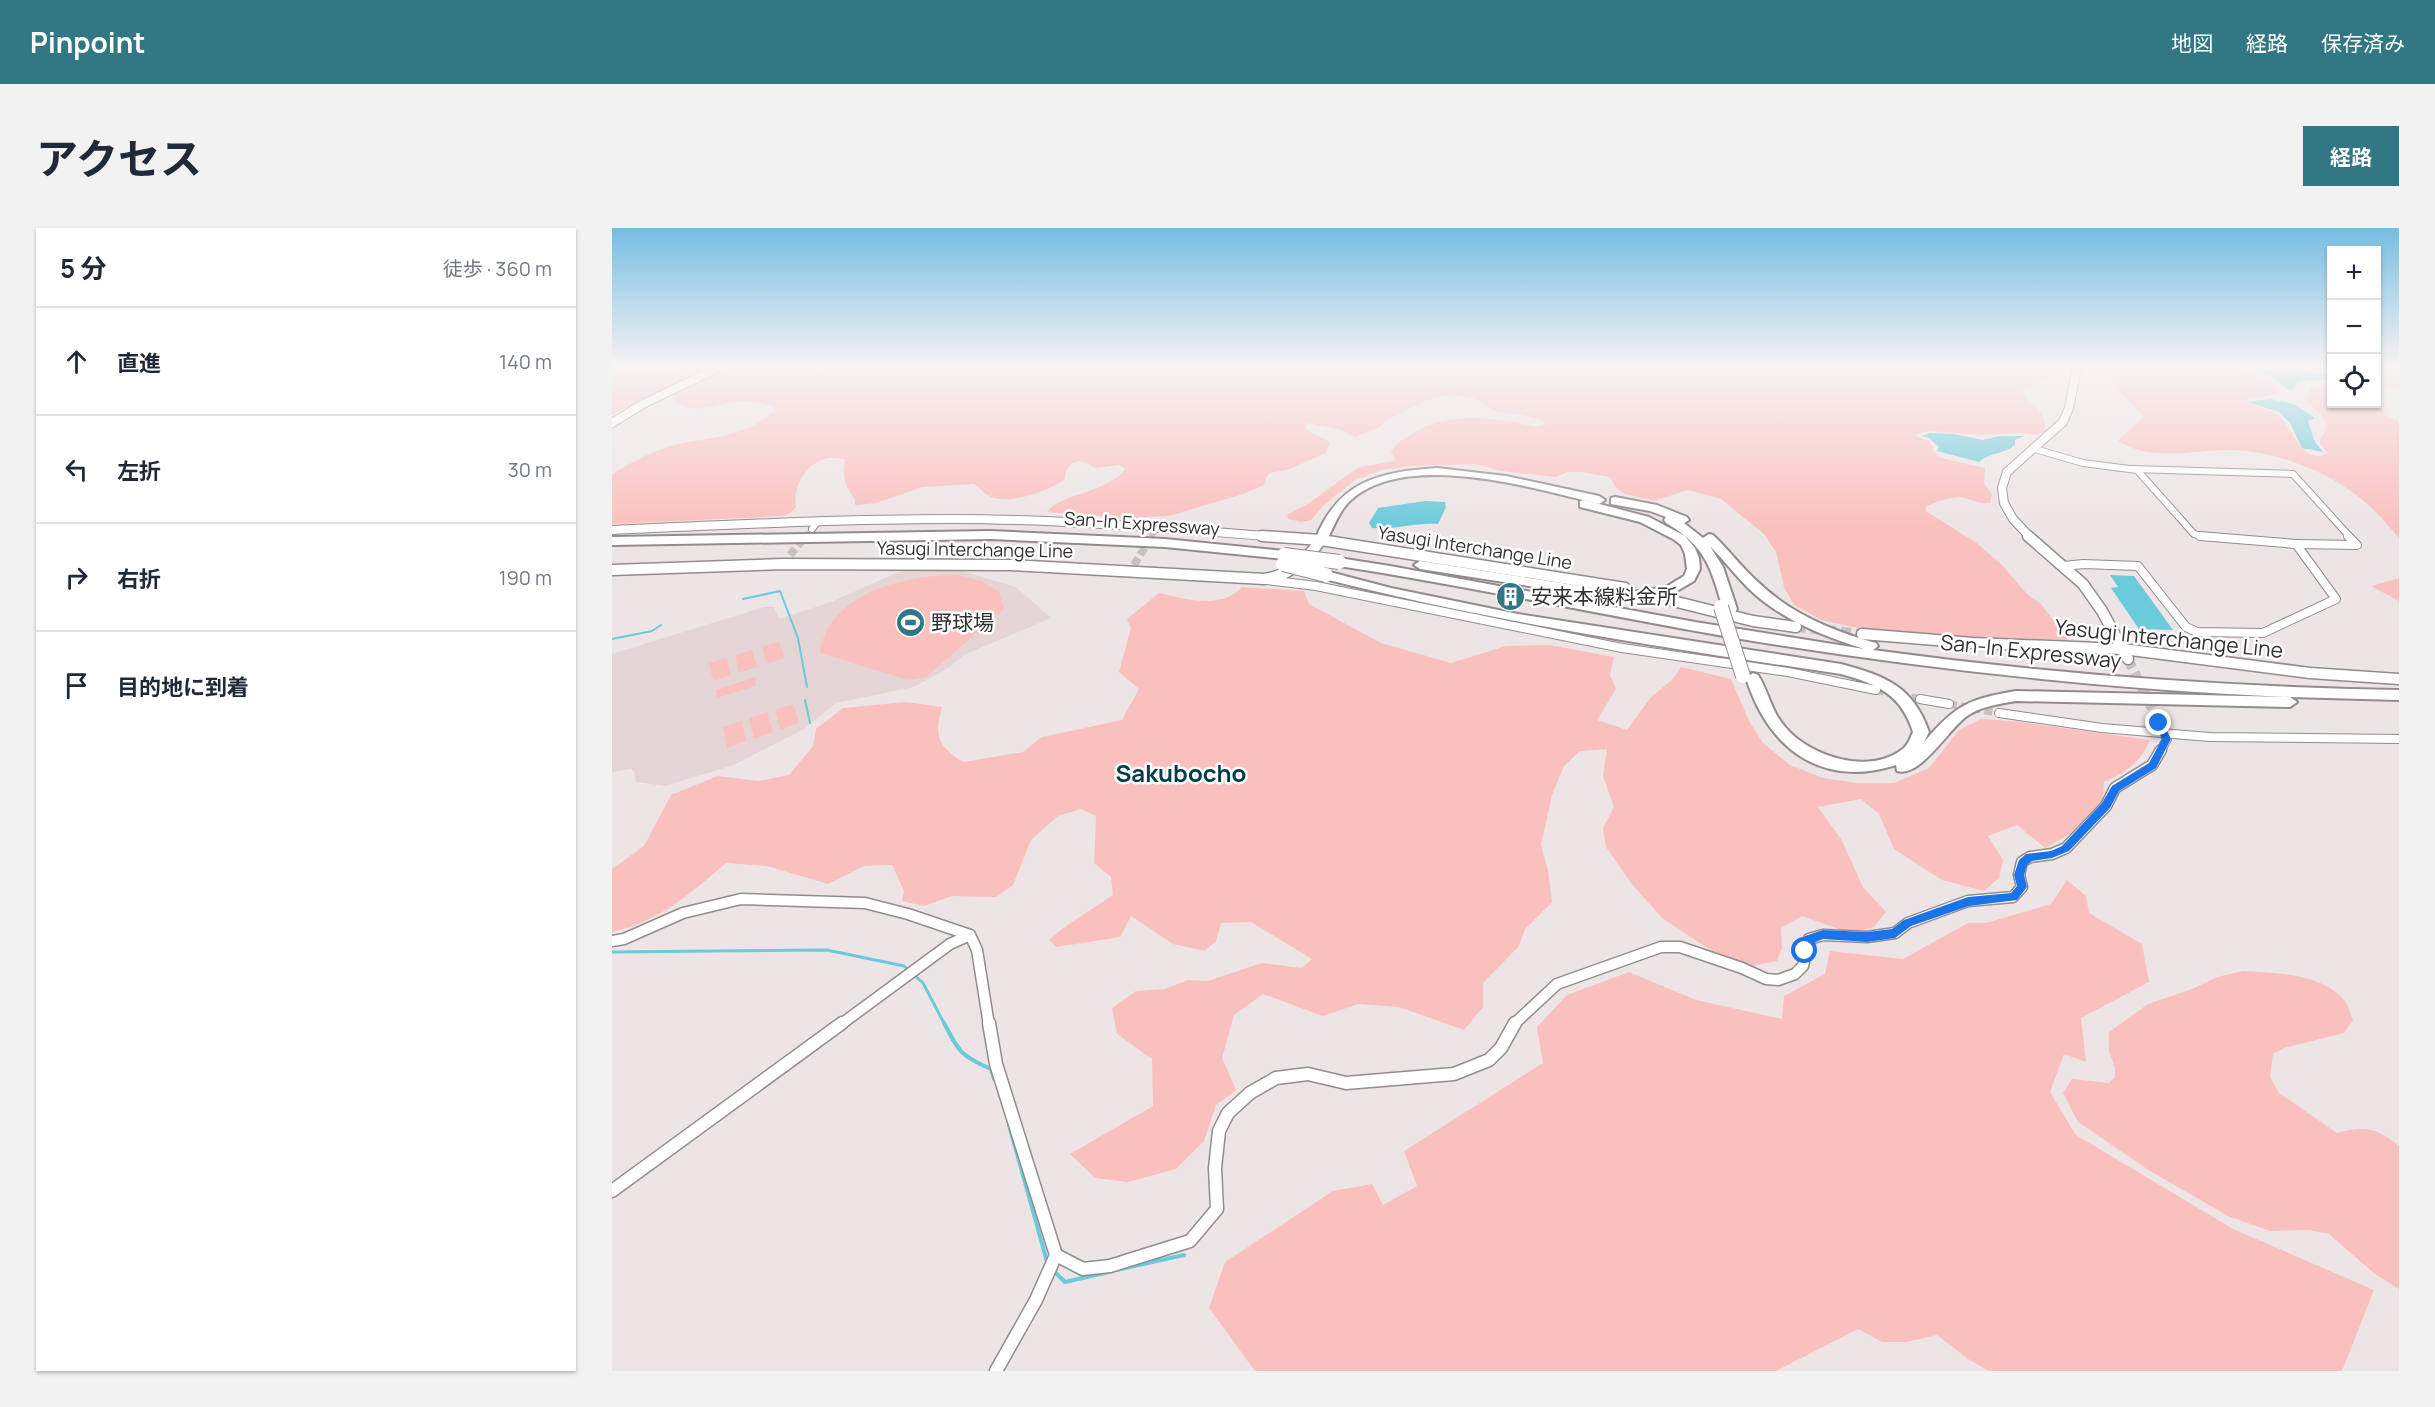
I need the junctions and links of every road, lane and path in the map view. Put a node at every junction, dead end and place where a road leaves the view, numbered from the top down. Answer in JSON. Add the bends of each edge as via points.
{"nodes":[{"id":1,"x":2064,"y":420,"type":"edge"},
{"id":2,"x":2035,"y":448,"type":"junction"},
{"id":3,"x":2133,"y":469,"type":"junction"},
{"id":4,"x":1585,"y":500,"type":"junction"},
{"id":5,"x":612,"y":530,"type":"edge"},
{"id":6,"x":1321,"y":540,"type":"junction"},
{"id":7,"x":612,"y":542,"type":"edge"},
{"id":8,"x":2296,"y":544,"type":"junction"},
{"id":9,"x":790,"y":555,"type":"tunnel mouth"},
{"id":10,"x":1284,"y":557,"type":"junction"},
{"id":11,"x":1339,"y":561,"type":"junction"},
{"id":12,"x":783,"y":564,"type":"junction"},
{"id":13,"x":2064,"y":566,"type":"junction"},
{"id":14,"x":612,"y":570,"type":"edge"},
{"id":15,"x":1264,"y":579,"type":"junction"},
{"id":16,"x":1624,"y":588,"type":"tunnel mouth"},
{"id":17,"x":1673,"y":601,"type":"tunnel mouth"},
{"id":18,"x":1796,"y":627,"type":"tunnel mouth"},
{"id":19,"x":1862,"y":634,"type":"tunnel mouth"},
{"id":20,"x":2126,"y":654,"type":"junction"},
{"id":21,"x":1954,"y":665,"type":"junction"},
{"id":22,"x":1748,"y":677,"type":"junction"},
{"id":23,"x":2399,"y":679,"type":"edge"},
{"id":24,"x":1876,"y":690,"type":"tunnel mouth"},
{"id":25,"x":2399,"y":695,"type":"edge"},
{"id":26,"x":1920,"y":699,"type":"tunnel mouth"},
{"id":27,"x":2399,"y":700,"type":"edge"},
{"id":28,"x":1949,"y":704,"type":"tunnel mouth"},
{"id":29,"x":1999,"y":713,"type":"tunnel mouth"},
{"id":30,"x":2162,"y":728,"type":"junction"},
{"id":31,"x":2399,"y":739,"type":"edge"},
{"id":32,"x":970,"y":935,"type":"junction"},
{"id":33,"x":612,"y":942,"type":"edge"},
{"id":34,"x":612,"y":1191,"type":"edge"},
{"id":35,"x":1056,"y":1256,"type":"junction"},
{"id":36,"x":996,"y":1371,"type":"edge"}],
"edges":[{"from":1,"to":2,"type":"main road"},
{"from":2,"to":3,"type":"street","via":[[2083,463]]},
{"from":2,"to":13,"type":"main road","via":[[2007,472],[2001,498],[2021,528]]},
{"from":3,"to":8,"type":"street","via":[[2194,534]]},
{"from":3,"to":8,"type":"street","via":[[2294,474],[2357,545]]},
{"from":4,"to":6,"type":"highway","via":[[1457,477],[1402,477],[1368,488],[1355,497],[1333,530]]},
{"from":4,"to":11,"type":"highway","via":[[1677,536],[1688,545],[1694,561],[1691,573],[1682,584],[1666,592],[1625,597],[1505,577]]},
{"from":4,"to":21,"type":"highway","via":[[1653,508],[1678,517],[1713,542],[1775,604],[1821,628],[1869,645]]},
{"from":4,"to":22,"type":"highway","via":[[1652,517],[1698,545]]},
{"from":5,"to":6,"type":"main road","name":"Yasugi Interchange Line","via":[[974,520]]},
{"from":6,"to":15,"type":"main road","name":"Yasugi Interchange Line","via":[[1294,572]]},
{"from":6,"to":16,"type":"main road","name":"Yasugi Interchange Line"},
{"from":7,"to":10,"type":"highway","name":"San-In Expressway","via":[[932,537],[1068,540],[1170,545]]},
{"from":8,"to":13,"type":"street","via":[[2337,599],[2263,633],[2191,631],[2138,566]]},
{"from":9,"to":12,"type":"street"},
{"from":10,"to":11,"type":"highway","bridge":true},
{"from":10,"to":22,"type":"highway","bridge":true,"via":[[1326,575],[1414,598],[1624,637],[1867,675],[1907,700],[1921,732],[1911,750],[1891,762],[1863,767],[1836,764],[1808,754],[1786,738],[1770,718]]},
{"from":11,"to":21,"type":"highway","name":"San-In Expressway","via":[[1407,575],[1431,588],[1569,613],[1626,615]]},
{"from":12,"to":14,"type":"main road","name":"Yasugi Interchange Line"},
{"from":12,"to":15,"type":"main road","name":"Yasugi Interchange Line","via":[[1132,568]]},
{"from":13,"to":20,"type":"main road","via":[[2095,599]]},
{"from":15,"to":24,"type":"street","via":[[1622,648],[1788,672]]},
{"from":17,"to":18,"type":"main road","via":[[1753,621]]},
{"from":19,"to":20,"type":"main road","name":"Yasugi Interchange Line"},
{"from":20,"to":23,"type":"main road","name":"Yasugi Interchange Line"},
{"from":21,"to":25,"type":"highway","name":"San-In Expressway","via":[[2214,688]]},
{"from":22,"to":27,"type":"highway","via":[[1753,705],[1776,738],[1812,763],[1839,772],[1860,773],[1882,773],[1906,766],[1922,755],[1953,718],[1971,706],[2016,696],[2213,702]]},
{"from":26,"to":28,"type":"street"},
{"from":29,"to":30,"type":"street","via":[[2102,728]]},
{"from":30,"to":31,"type":"street","via":[[2209,737]]},
{"from":30,"to":35,"type":"street","via":[[2167,739],[2152,765],[2115,788],[2106,806],[2066,848],[2022,862],[2022,887],[2013,897],[1968,902],[1908,923],[1895,933],[1867,937],[1823,935],[1809,939],[1803,966],[1795,975],[1778,980],[1680,947],[1661,947],[1557,984],[1510,1028],[1501,1048],[1489,1060],[1454,1074],[1346,1083],[1308,1074],[1276,1078],[1228,1113],[1219,1131],[1215,1168],[1217,1209],[1190,1241],[1110,1266],[1083,1269]]},
{"from":32,"to":33,"type":"street","via":[[865,903],[741,899],[683,913]]},
{"from":32,"to":34,"type":"street","via":[[950,944]]},
{"from":32,"to":35,"type":"street","via":[[996,1064]]},
{"from":35,"to":36,"type":"street"}]}
